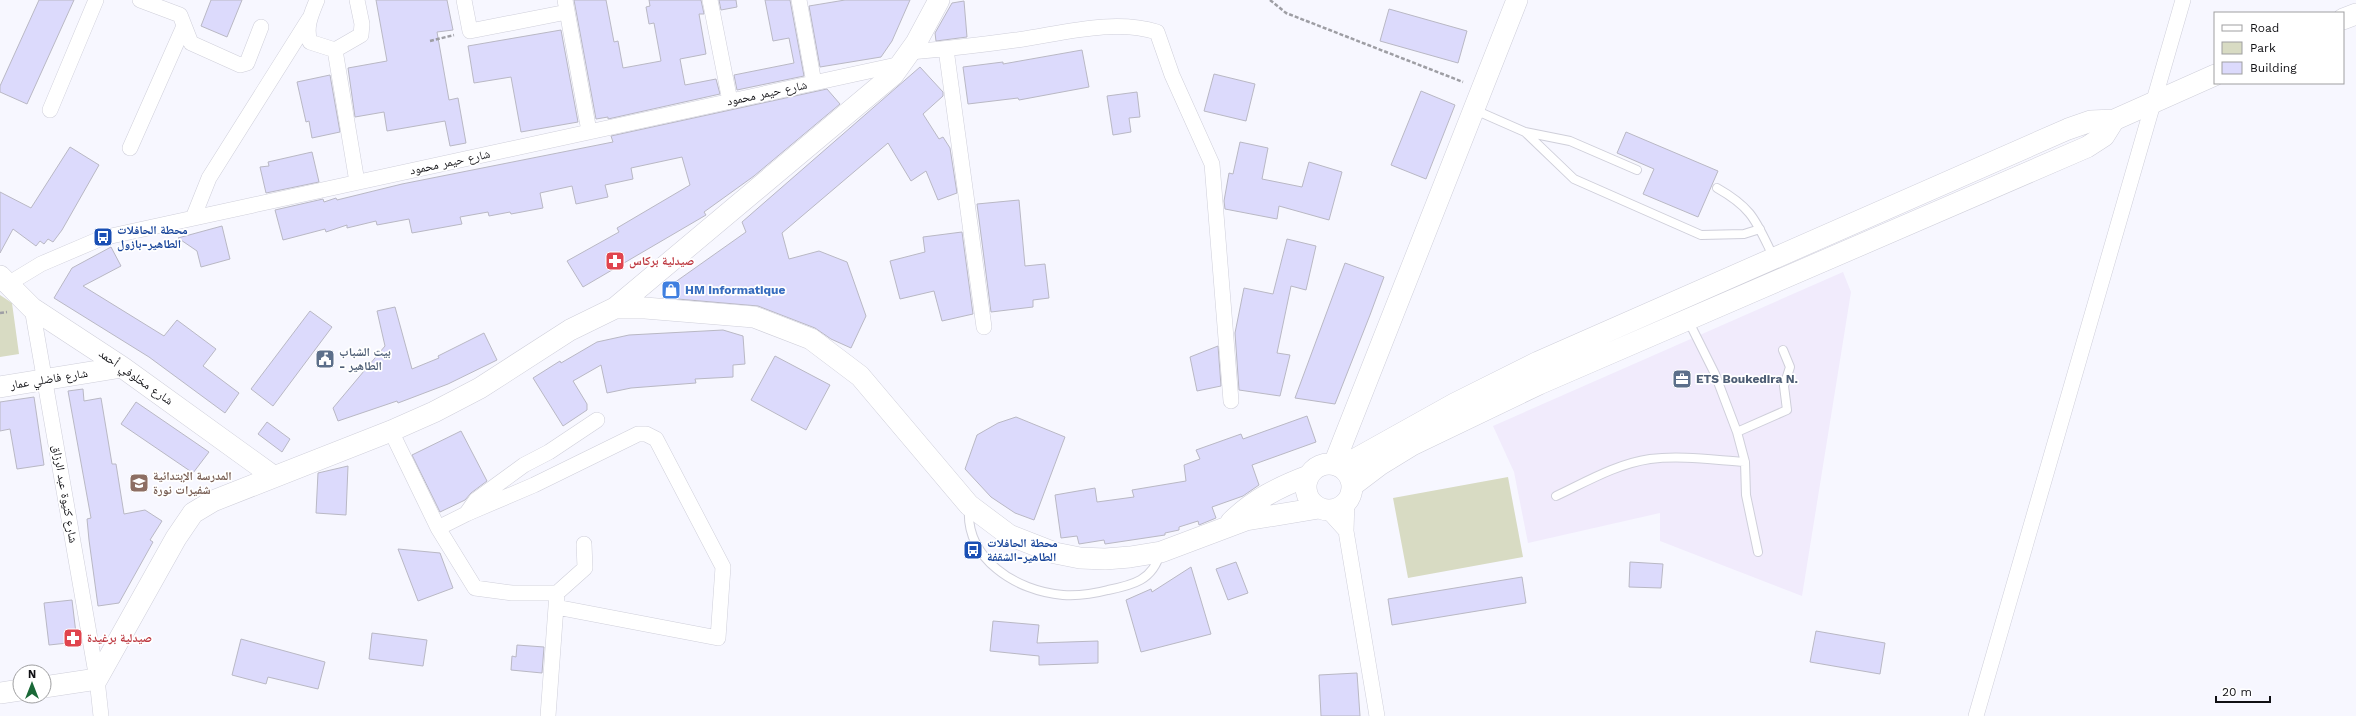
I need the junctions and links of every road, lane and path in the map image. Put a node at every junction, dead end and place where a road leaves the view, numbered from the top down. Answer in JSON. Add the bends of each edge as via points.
{"nodes":[{"id":1,"x":96,"y":0,"type":"edge"},
{"id":2,"x":140,"y":0,"type":"edge"},
{"id":3,"x":317,"y":0,"type":"edge"},
{"id":4,"x":357,"y":0,"type":"edge"},
{"id":5,"x":464,"y":0,"type":"edge"},
{"id":6,"x":710,"y":0,"type":"edge"},
{"id":7,"x":799,"y":0,"type":"edge"},
{"id":8,"x":939,"y":0,"type":"edge"},
{"id":9,"x":1270,"y":0,"type":"edge"},
{"id":10,"x":1517,"y":0,"type":"edge"},
{"id":11,"x":2184,"y":0,"type":"edge"},
{"id":12,"x":566,"y":6,"type":"edge"},
{"id":13,"x":2356,"y":14,"type":"edge"},
{"id":14,"x":309,"y":19,"type":"junction"},
{"id":15,"x":2344,"y":19,"type":"edge"},
{"id":16,"x":184,"y":26,"type":"junction"},
{"id":17,"x":261,"y":27,"type":"dead end"},
{"id":18,"x":470,"y":31,"type":"junction"},
{"id":19,"x":430,"y":41,"type":"dead end"},
{"id":20,"x":946,"y":49,"type":"junction"},
{"id":21,"x":334,"y":50,"type":"junction"},
{"id":22,"x":905,"y":58,"type":"junction"},
{"id":23,"x":2214,"y":75,"type":"edge"},
{"id":24,"x":814,"y":83,"type":"junction"},
{"id":25,"x":1482,"y":90,"type":"junction"},
{"id":26,"x":730,"y":101,"type":"junction"},
{"id":27,"x":2155,"y":101,"type":"junction"},
{"id":28,"x":50,"y":110,"type":"dead end"},
{"id":29,"x":1475,"y":110,"type":"junction"},
{"id":30,"x":2114,"y":120,"type":"junction"},
{"id":31,"x":589,"y":132,"type":"junction"},
{"id":32,"x":1525,"y":132,"type":"junction"},
{"id":33,"x":130,"y":148,"type":"dead end"},
{"id":34,"x":1637,"y":170,"type":"dead end"},
{"id":35,"x":358,"y":182,"type":"junction"},
{"id":36,"x":1717,"y":188,"type":"dead end"},
{"id":37,"x":192,"y":218,"type":"junction"},
{"id":38,"x":1760,"y":229,"type":"junction"},
{"id":39,"x":1775,"y":259,"type":"junction"},
{"id":40,"x":4,"y":280,"type":"edge"},
{"id":41,"x":32,"y":308,"type":"junction"},
{"id":42,"x":615,"y":308,"type":"junction"},
{"id":43,"x":1688,"y":319,"type":"junction"},
{"id":44,"x":984,"y":327,"type":"dead end"},
{"id":45,"x":1783,"y":350,"type":"dead end"},
{"id":46,"x":122,"y":367,"type":"junction"},
{"id":47,"x":46,"y":381,"type":"junction"},
{"id":48,"x":0,"y":387,"type":"edge"},
{"id":49,"x":1231,"y":400,"type":"dead end"},
{"id":50,"x":597,"y":420,"type":"dead end"},
{"id":51,"x":1349,"y":425,"type":"junction"},
{"id":52,"x":391,"y":431,"type":"junction"},
{"id":53,"x":1737,"y":432,"type":"junction"},
{"id":54,"x":1371,"y":450,"type":"junction"},
{"id":55,"x":1745,"y":462,"type":"junction"},
{"id":56,"x":1337,"y":466,"type":"junction"},
{"id":57,"x":274,"y":476,"type":"junction"},
{"id":58,"x":1308,"y":476,"type":"junction"},
{"id":59,"x":1350,"y":494,"type":"junction"},
{"id":60,"x":1556,"y":496,"type":"dead end"},
{"id":61,"x":969,"y":505,"type":"junction"},
{"id":62,"x":1323,"y":509,"type":"junction"},
{"id":63,"x":466,"y":514,"type":"junction"},
{"id":64,"x":1227,"y":526,"type":"junction"},
{"id":65,"x":438,"y":528,"type":"junction"},
{"id":66,"x":1346,"y":531,"type":"junction"},
{"id":67,"x":584,"y":544,"type":"dead end"},
{"id":68,"x":1160,"y":552,"type":"junction"},
{"id":69,"x":1758,"y":552,"type":"dead end"},
{"id":70,"x":556,"y":600,"type":"junction"},
{"id":71,"x":97,"y":679,"type":"junction"},
{"id":72,"x":52,"y":686,"type":"edge"},
{"id":73,"x":12,"y":691,"type":"edge"},
{"id":74,"x":0,"y":693,"type":"edge"},
{"id":75,"x":101,"y":716,"type":"edge"},
{"id":76,"x":548,"y":716,"type":"edge"},
{"id":77,"x":1377,"y":716,"type":"edge"},
{"id":78,"x":1976,"y":716,"type":"edge"}],
"edges":[{"from":1,"to":28,"type":"street"},
{"from":2,"to":16,"type":"street","via":[[180,15]]},
{"from":3,"to":14,"type":"street"},
{"from":4,"to":21,"type":"street","via":[[362,24],[361,35]]},
{"from":5,"to":18,"type":"street"},
{"from":6,"to":26,"type":"street"},
{"from":7,"to":24,"type":"street"},
{"from":8,"to":22,"type":"main road"},
{"from":9,"to":25,"type":"path","via":[[1286,13]]},
{"from":10,"to":25,"type":"main road"},
{"from":11,"to":27,"type":"street"},
{"from":12,"to":18,"type":"street"},
{"from":12,"to":31,"type":"street"},
{"from":13,"to":15,"type":"main road"},
{"from":14,"to":21,"type":"street","via":[[307,33],[310,42]]},
{"from":14,"to":37,"type":"street","via":[[209,178]]},
{"from":16,"to":17,"type":"street","via":[[191,43],[240,65],[247,63]]},
{"from":16,"to":33,"type":"street"},
{"from":18,"to":19,"type":"path"},
{"from":20,"to":22,"type":"street","name":"شارع حيمر محمود"},
{"from":20,"to":44,"type":"street"},
{"from":20,"to":49,"type":"street","name":"شارع حيمر محمود","via":[[1098,28],[1140,26],[1157,32],[1172,75],[1212,164]]},
{"from":21,"to":35,"type":"street"},
{"from":22,"to":24,"type":"street","name":"شارع حيمر محمود"},
{"from":22,"to":42,"type":"main road","via":[[893,75]]},
{"from":23,"to":27,"type":"main road"},
{"from":24,"to":26,"type":"street","name":"شارع حيمر محمود"},
{"from":25,"to":29,"type":"main road"},
{"from":26,"to":31,"type":"street","name":"شارع حيمر محمود"},
{"from":27,"to":30,"type":"main road"},
{"from":27,"to":78,"type":"street","via":[[2095,299]]},
{"from":29,"to":32,"type":"lane"},
{"from":29,"to":51,"type":"main road"},
{"from":30,"to":39,"type":"main road","via":[[2091,121],[2068,129]]},
{"from":30,"to":43,"type":"main road","via":[[2104,136],[2087,147]]},
{"from":31,"to":35,"type":"street","name":"شارع حيمر محمود"},
{"from":32,"to":34,"type":"lane","via":[[1570,141]]},
{"from":32,"to":38,"type":"lane","via":[[1574,179],[1701,235],[1744,234]]},
{"from":35,"to":37,"type":"street","name":"شارع حيمر محمود"},
{"from":36,"to":38,"type":"lane","via":[[1749,209]]},
{"from":37,"to":40,"type":"street","name":"شارع حيمر محمود","via":[[102,238]]},
{"from":38,"to":39,"type":"lane"},
{"from":39,"to":54,"type":"main road","via":[[1538,362],[1454,404]]},
{"from":40,"to":41,"type":"main road","name":"شارع مخلوفي أحمد"},
{"from":41,"to":46,"type":"main road","name":"شارع مخلوفي أحمد"},
{"from":41,"to":47,"type":"street","name":"شارع كنيوة عبد الرزاق"},
{"from":42,"to":52,"type":"main road","via":[[570,330],[480,388]]},
{"from":42,"to":61,"type":"main road","via":[[645,308],[754,318],[811,339],[860,376]]},
{"from":43,"to":53,"type":"lane","via":[[1716,374]]},
{"from":43,"to":59,"type":"main road","via":[[1428,436],[1381,464]]},
{"from":45,"to":53,"type":"lane","via":[[1790,368],[1784,386],[1787,410]]},
{"from":46,"to":47,"type":"main road","name":"شارع فاضلي عمار"},
{"from":46,"to":57,"type":"main road","name":"شارع مخلوفي أحمد"},
{"from":47,"to":48,"type":"main road","name":"شارع فاضلي عمار"},
{"from":47,"to":71,"type":"street","name":"شارع كنيوة عبد الرزاق"},
{"from":50,"to":63,"type":"street","via":[[512,474],[476,500]]},
{"from":51,"to":54,"type":"main road","via":[[1358,439]]},
{"from":51,"to":56,"type":"main road"},
{"from":52,"to":57,"type":"main road"},
{"from":52,"to":65,"type":"street"},
{"from":53,"to":55,"type":"lane"},
{"from":54,"to":56,"type":"main road"},
{"from":55,"to":60,"type":"lane","via":[[1685,458],[1649,459],[1608,471]]},
{"from":55,"to":69,"type":"lane","via":[[1746,495]]},
{"from":56,"to":58,"type":"main road","via":[[1319,466]]},
{"from":56,"to":59,"type":"main road","via":[[1350,479]]},
{"from":57,"to":71,"type":"main road","via":[[213,501],[193,513],[176,538]]},
{"from":58,"to":62,"type":"main road","via":[[1308,498]]},
{"from":58,"to":64,"type":"main road","via":[[1256,500]]},
{"from":59,"to":62,"type":"main road","via":[[1342,506]]},
{"from":59,"to":66,"type":"street"},
{"from":61,"to":68,"type":"main road","via":[[1009,535],[1055,553],[1105,559]]},
{"from":61,"to":68,"type":"lane","via":[[969,524],[978,551],[1002,573],[1047,592],[1079,595],[1132,585],[1151,573]]},
{"from":62,"to":64,"type":"main road","via":[[1282,513]]},
{"from":62,"to":66,"type":"street"},
{"from":63,"to":65,"type":"street"},
{"from":63,"to":70,"type":"street","via":[[534,485],[638,434],[646,434],[656,439],[723,567],[718,638]]},
{"from":64,"to":68,"type":"main road"},
{"from":65,"to":70,"type":"street","via":[[475,588]]},
{"from":66,"to":77,"type":"street"},
{"from":67,"to":70,"type":"street","via":[[585,568]]},
{"from":70,"to":76,"type":"street"},
{"from":71,"to":72,"type":"main road"},
{"from":71,"to":75,"type":"street","name":"شارع كنيوة عبد الرزاق"},
{"from":73,"to":74,"type":"main road"}]}
